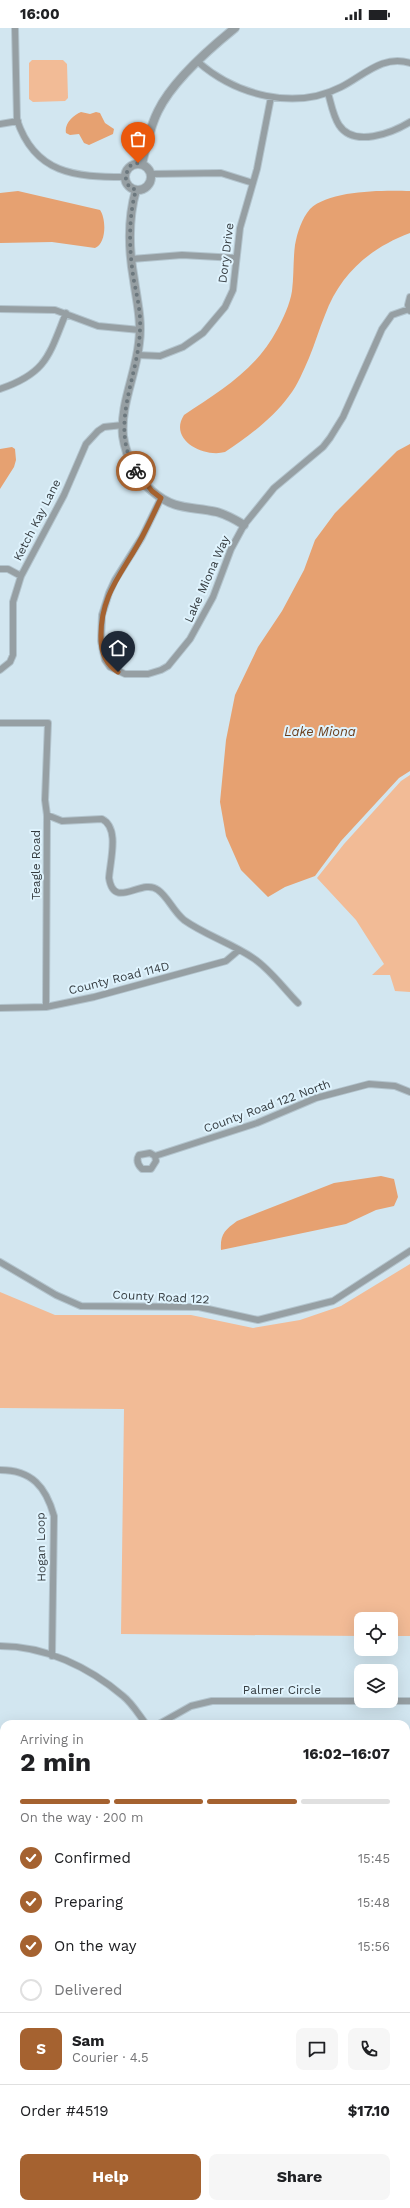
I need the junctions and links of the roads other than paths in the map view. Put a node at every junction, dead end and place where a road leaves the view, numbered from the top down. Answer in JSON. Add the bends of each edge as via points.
{"nodes":[{"id":1,"x":15,"y":28,"type":"edge"},
{"id":2,"x":235,"y":28,"type":"edge"},
{"id":3,"x":198,"y":62,"type":"junction"},
{"id":4,"x":410,"y":63,"type":"edge"},
{"id":5,"x":328,"y":93,"type":"junction"},
{"id":6,"x":271,"y":97,"type":"junction"},
{"id":7,"x":18,"y":121,"type":"junction"},
{"id":8,"x":410,"y":122,"type":"edge"},
{"id":9,"x":0,"y":124,"type":"edge"},
{"id":10,"x":142,"y":164,"type":"junction"},
{"id":11,"x":151,"y":174,"type":"junction"},
{"id":12,"x":125,"y":176,"type":"junction"},
{"id":13,"x":253,"y":183,"type":"junction"},
{"id":14,"x":136,"y":190,"type":"junction"},
{"id":15,"x":236,"y":258,"type":"junction"},
{"id":16,"x":132,"y":259,"type":"junction"},
{"id":17,"x":410,"y":297,"type":"edge"},
{"id":18,"x":0,"y":309,"type":"edge"},
{"id":19,"x":409,"y":310,"type":"edge"},
{"id":20,"x":66,"y":313,"type":"junction"},
{"id":21,"x":140,"y":330,"type":"junction"},
{"id":22,"x":137,"y":354,"type":"junction"},
{"id":23,"x":0,"y":389,"type":"edge"},
{"id":24,"x":123,"y":425,"type":"junction"},
{"id":25,"x":161,"y":498,"type":"junction"},
{"id":26,"x":244,"y":525,"type":"junction"},
{"id":27,"x":0,"y":569,"type":"edge"},
{"id":28,"x":21,"y":576,"type":"junction"},
{"id":29,"x":0,"y":670,"type":"edge"},
{"id":30,"x":0,"y":723,"type":"edge"},
{"id":31,"x":47,"y":815,"type":"junction"},
{"id":32,"x":239,"y":950,"type":"junction"},
{"id":33,"x":298,"y":1003,"type":"dead end"},
{"id":34,"x":46,"y":1007,"type":"junction"},
{"id":35,"x":0,"y":1008,"type":"edge"},
{"id":36,"x":410,"y":1092,"type":"edge"},
{"id":37,"x":155,"y":1156,"type":"dead end"},
{"id":38,"x":410,"y":1251,"type":"edge"},
{"id":39,"x":0,"y":1262,"type":"edge"},
{"id":40,"x":0,"y":1470,"type":"edge"},
{"id":41,"x":0,"y":1646,"type":"edge"},
{"id":42,"x":52,"y":1656,"type":"junction"},
{"id":43,"x":410,"y":1701,"type":"edge"},
{"id":44,"x":143,"y":1720,"type":"edge"},
{"id":45,"x":166,"y":1720,"type":"edge"}],
"edges":[{"from":1,"to":7,"type":"street"},
{"from":2,"to":3,"type":"street"},
{"from":3,"to":6,"type":"street","via":[[225,82]]},
{"from":3,"to":10,"type":"street","via":[[177,84],[158,111],[149,133]]},
{"from":4,"to":5,"type":"street","via":[[394,60],[386,62]]},
{"from":5,"to":6,"type":"street","via":[[297,99]]},
{"from":5,"to":8,"type":"street","via":[[336,120],[345,132],[352,135],[379,135]]},
{"from":6,"to":13,"type":"street","name":"Dory Drive"},
{"from":7,"to":9,"type":"street"},
{"from":7,"to":12,"type":"street","via":[[22,134],[32,149],[57,168],[76,175]]},
{"from":10,"to":11,"type":"street"},
{"from":10,"to":12,"type":"street","via":[[130,166]]},
{"from":11,"to":13,"type":"street","via":[[221,173]]},
{"from":11,"to":14,"type":"street","via":[[148,186]]},
{"from":12,"to":14,"type":"street","via":[[129,187]]},
{"from":13,"to":15,"type":"street","name":"Dory Drive","via":[[243,214]]},
{"from":14,"to":16,"type":"street","via":[[131,213]]},
{"from":15,"to":16,"type":"street","via":[[182,255]]},
{"from":15,"to":22,"type":"street","name":"Dory Drive","via":[[233,290],[213,323],[193,341],[171,352],[150,356]]},
{"from":16,"to":21,"type":"street"},
{"from":17,"to":19,"type":"street","name":"Lake Miona Way"},
{"from":18,"to":20,"type":"street"},
{"from":19,"to":26,"type":"street","name":"Lake Miona Way","via":[[392,315],[384,325],[343,417],[330,438],[323,447],[274,488]]},
{"from":20,"to":21,"type":"street","via":[[98,326]]},
{"from":20,"to":23,"type":"street","via":[[52,349],[42,364],[26,378]]},
{"from":21,"to":22,"type":"street"},
{"from":22,"to":24,"type":"street"},
{"from":24,"to":25,"type":"street","via":[[127,451],[133,467],[140,479]]},
{"from":24,"to":28,"type":"street","name":"Ketch Kay Lane","via":[[104,427],[86,444],[64,495]]},
{"from":25,"to":26,"type":"street","via":[[186,509],[217,512]]},
{"from":25,"to":26,"type":"street","name":"Lake Miona Way","via":[[105,603],[101,628],[102,651],[110,667],[118,672],[154,673],[172,661],[198,627]]},
{"from":27,"to":28,"type":"street","via":[[8,569]]},
{"from":28,"to":29,"type":"street","name":"Ketch Kay Lane","via":[[13,602],[12,655],[10,662]]},
{"from":30,"to":31,"type":"street","name":"Teagle Road","via":[[48,723],[45,800]]},
{"from":31,"to":32,"type":"street","via":[[62,821],[106,821],[112,831],[109,878],[114,890],[122,893],[152,886],[159,890],[185,920]]},
{"from":31,"to":34,"type":"street","name":"Teagle Road"},
{"from":32,"to":33,"type":"street","via":[[255,960]]},
{"from":32,"to":34,"type":"street","name":"County Road 114D","via":[[226,961]]},
{"from":34,"to":35,"type":"street","name":"County Road 114D"},
{"from":36,"to":37,"type":"street","name":"County Road 122 North","via":[[395,1086],[369,1084],[316,1098],[257,1123]]},
{"from":38,"to":39,"type":"street","name":"County Road 122","via":[[333,1301],[258,1320],[199,1307],[81,1306],[56,1295]]},
{"from":40,"to":42,"type":"street","name":"Hogan Loop","via":[[27,1475],[39,1484],[49,1499],[54,1516]]},
{"from":41,"to":42,"type":"street"},
{"from":42,"to":44,"type":"street","via":[[93,1673],[124,1697]]},
{"from":43,"to":45,"type":"street","name":"Palmer Circle","via":[[212,1701],[191,1706]]}]}
